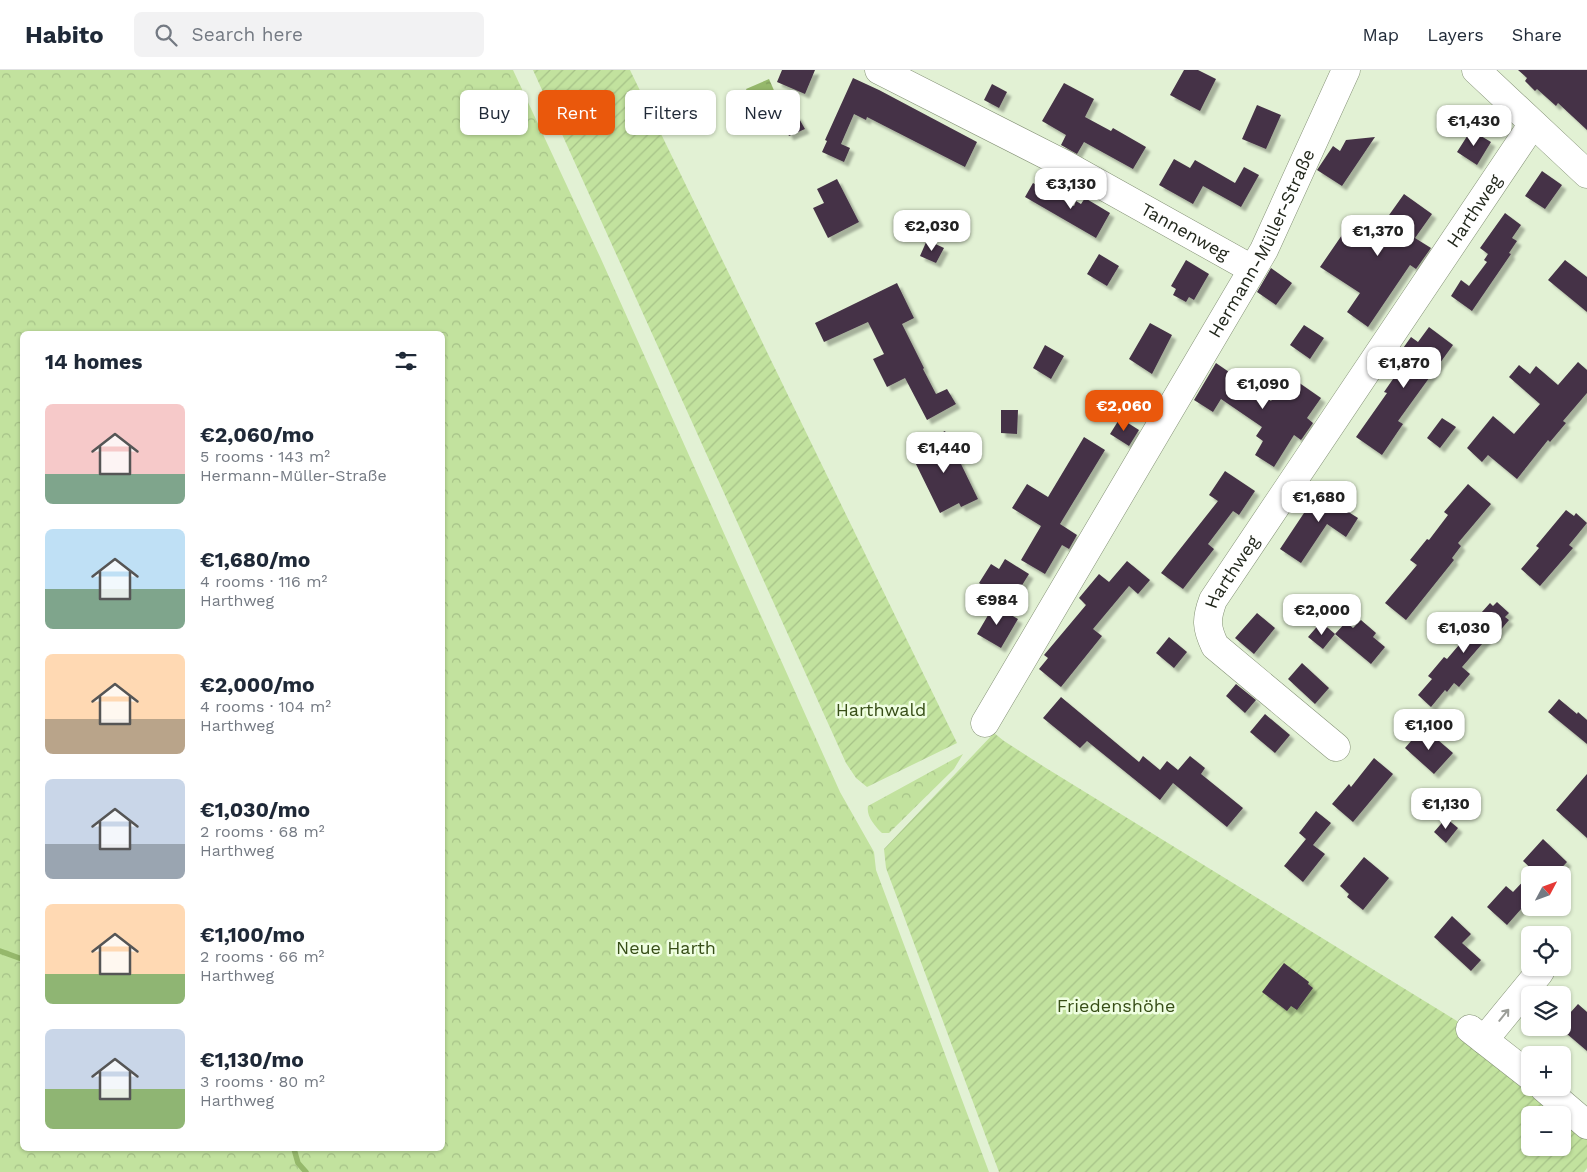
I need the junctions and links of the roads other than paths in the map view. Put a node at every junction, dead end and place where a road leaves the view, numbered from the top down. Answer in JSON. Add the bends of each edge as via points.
{"nodes":[{"id":1,"x":879,"y":70,"type":"edge"},
{"id":2,"x":1346,"y":70,"type":"edge"},
{"id":3,"x":1476,"y":70,"type":"edge"},
{"id":4,"x":1534,"y":125,"type":"junction"},
{"id":5,"x":1587,"y":174,"type":"edge"},
{"id":6,"x":1252,"y":269,"type":"junction"},
{"id":7,"x":985,"y":723,"type":"dead end"},
{"id":8,"x":1336,"y":747,"type":"dead end"},
{"id":9,"x":1536,"y":976,"type":"edge"},
{"id":10,"x":1521,"y":1069,"type":"edge"},
{"id":11,"x":1553,"y":1096,"type":"edge"},
{"id":12,"x":1587,"y":1125,"type":"edge"}],
"edges":[{"from":1,"to":6,"type":"street","name":"Tannenweg","via":[[1064,164]]},
{"from":2,"to":6,"type":"street","name":"Hermann-Müller-Straße","via":[[1264,250]]},
{"from":3,"to":4,"type":"street"},
{"from":4,"to":5,"type":"street"},
{"from":4,"to":8,"type":"street","name":"Harthweg","via":[[1213,600],[1207,615],[1208,631],[1214,646]]},
{"from":6,"to":7,"type":"street","name":"Hermann-Müller-Straße"},
{"from":10,"to":9,"type":"street","one_way":true,"via":[[1477,1034]]},
{"from":11,"to":12,"type":"street"}]}
